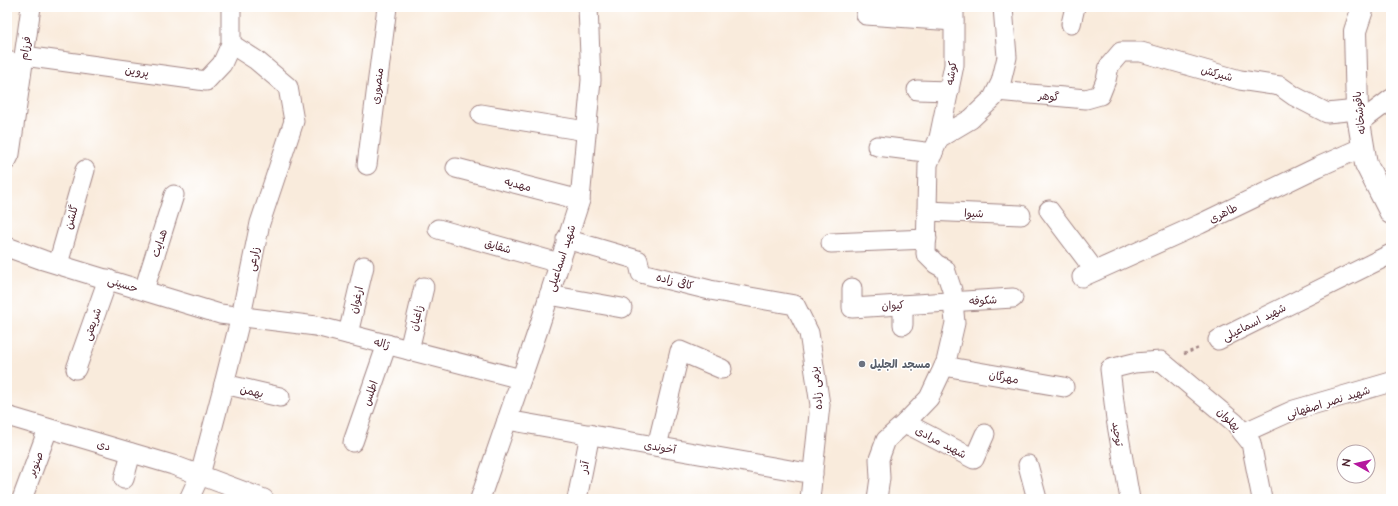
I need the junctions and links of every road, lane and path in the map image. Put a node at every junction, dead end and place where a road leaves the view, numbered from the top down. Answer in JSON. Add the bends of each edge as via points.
{"nodes":[{"id":1,"x":31,"y":7,"type":"edge"},
{"id":2,"x":231,"y":7,"type":"edge"},
{"id":3,"x":387,"y":7,"type":"edge"},
{"id":4,"x":588,"y":7,"type":"edge"},
{"id":5,"x":1003,"y":7,"type":"edge"},
{"id":6,"x":1363,"y":7,"type":"edge"},
{"id":7,"x":954,"y":14,"type":"edge"},
{"id":8,"x":866,"y":15,"type":"dead end"},
{"id":9,"x":231,"y":44,"type":"junction"},
{"id":10,"x":18,"y":61,"type":"edge"},
{"id":11,"x":917,"y":90,"type":"dead end"},
{"id":12,"x":949,"y":91,"type":"junction"},
{"id":13,"x":997,"y":91,"type":"junction"},
{"id":14,"x":1100,"y":95,"type":"joint"},
{"id":15,"x":1391,"y":99,"type":"edge"},
{"id":16,"x":481,"y":114,"type":"dead end"},
{"id":17,"x":1358,"y":117,"type":"junction"},
{"id":18,"x":586,"y":131,"type":"junction"},
{"id":19,"x":877,"y":146,"type":"dead end"},
{"id":20,"x":936,"y":146,"type":"junction"},
{"id":21,"x":1363,"y":147,"type":"junction"},
{"id":22,"x":7,"y":160,"type":"edge"},
{"id":23,"x":367,"y":165,"type":"dead end"},
{"id":24,"x":456,"y":168,"type":"dead end"},
{"id":25,"x":84,"y":170,"type":"dead end"},
{"id":26,"x":174,"y":195,"type":"dead end"},
{"id":27,"x":580,"y":200,"type":"junction"},
{"id":28,"x":1049,"y":210,"type":"dead end"},
{"id":29,"x":927,"y":211,"type":"junction"},
{"id":30,"x":1391,"y":213,"type":"edge"},
{"id":31,"x":1021,"y":215,"type":"dead end"},
{"id":32,"x":438,"y":229,"type":"dead end"},
{"id":33,"x":566,"y":239,"type":"junction"},
{"id":34,"x":927,"y":239,"type":"junction"},
{"id":35,"x":831,"y":243,"type":"dead end"},
{"id":36,"x":7,"y":247,"type":"edge"},
{"id":37,"x":1391,"y":254,"type":"edge"},
{"id":38,"x":559,"y":263,"type":"junction"},
{"id":39,"x":58,"y":264,"type":"junction"},
{"id":40,"x":364,"y":266,"type":"dead end"},
{"id":41,"x":108,"y":280,"type":"junction"},
{"id":42,"x":424,"y":287,"type":"dead end"},
{"id":43,"x":852,"y":288,"type":"dead end"},
{"id":44,"x":144,"y":290,"type":"junction"},
{"id":45,"x":549,"y":295,"type":"junction"},
{"id":46,"x":1013,"y":298,"type":"dead end"},
{"id":47,"x":953,"y":302,"type":"junction"},
{"id":48,"x":795,"y":305,"type":"joint"},
{"id":49,"x":902,"y":305,"type":"junction"},
{"id":50,"x":622,"y":308,"type":"dead end"},
{"id":51,"x":241,"y":316,"type":"junction"},
{"id":52,"x":903,"y":325,"type":"dead end"},
{"id":53,"x":348,"y":334,"type":"junction"},
{"id":54,"x":1218,"y":340,"type":"joint"},
{"id":55,"x":387,"y":344,"type":"junction"},
{"id":56,"x":409,"y":350,"type":"junction"},
{"id":57,"x":1161,"y":361,"type":"junction"},
{"id":58,"x":944,"y":366,"type":"junction"},
{"id":59,"x":76,"y":369,"type":"dead end"},
{"id":60,"x":722,"y":369,"type":"dead end"},
{"id":61,"x":521,"y":378,"type":"junction"},
{"id":62,"x":1391,"y":382,"type":"edge"},
{"id":63,"x":224,"y":384,"type":"junction"},
{"id":64,"x":1064,"y":387,"type":"dead end"},
{"id":65,"x":280,"y":397,"type":"dead end"},
{"id":66,"x":7,"y":416,"type":"edge"},
{"id":67,"x":507,"y":420,"type":"junction"},
{"id":68,"x":905,"y":423,"type":"junction"},
{"id":69,"x":48,"y":429,"type":"junction"},
{"id":70,"x":1243,"y":433,"type":"junction"},
{"id":71,"x":590,"y":434,"type":"junction"},
{"id":72,"x":985,"y":434,"type":"dead end"},
{"id":73,"x":353,"y":442,"type":"dead end"},
{"id":74,"x":656,"y":446,"type":"junction"},
{"id":75,"x":131,"y":453,"type":"junction"},
{"id":76,"x":1028,"y":465,"type":"dead end"},
{"id":77,"x":813,"y":474,"type":"junction"},
{"id":78,"x":200,"y":475,"type":"junction"},
{"id":79,"x":124,"y":479,"type":"dead end"},
{"id":80,"x":22,"y":499,"type":"edge"},
{"id":81,"x":189,"y":499,"type":"edge"},
{"id":82,"x":264,"y":499,"type":"edge"},
{"id":83,"x":480,"y":499,"type":"edge"},
{"id":84,"x":578,"y":499,"type":"edge"},
{"id":85,"x":810,"y":499,"type":"edge"},
{"id":86,"x":877,"y":499,"type":"edge"},
{"id":87,"x":1037,"y":499,"type":"edge"},
{"id":88,"x":1130,"y":499,"type":"edge"},
{"id":89,"x":1262,"y":499,"type":"edge"}],
"edges":[{"from":1,"to":10,"type":"street","name":"فرزام"},
{"from":2,"to":9,"type":"street"},
{"from":3,"to":23,"type":"street","name":"منصوری"},
{"from":4,"to":18,"type":"street","name":"شهید اسماعیلی","via":[[591,80]]},
{"from":5,"to":13,"type":"street","via":[[1007,57]]},
{"from":6,"to":17,"type":"street","name":"باقوشخانه","via":[[1355,31]]},
{"from":7,"to":8,"type":"street"},
{"from":7,"to":12,"type":"street","name":"کوشه","via":[[954,65]]},
{"from":9,"to":10,"type":"street","name":"پروین","via":[[222,64],[206,81]]},
{"from":9,"to":51,"type":"street","name":"زارعی","via":[[256,60],[288,87],[294,121],[260,223]]},
{"from":10,"to":22,"type":"street","name":"فرزام","via":[[10,154]]},
{"from":11,"to":12,"type":"street"},
{"from":12,"to":20,"type":"street","name":"کوشه"},
{"from":13,"to":14,"type":"street","name":"گوهر","via":[[1086,99]]},
{"from":13,"to":20,"type":"street","via":[[971,119]]},
{"from":14,"to":17,"type":"street","name":"شیرکش","via":[[1109,66],[1121,52],[1141,52],[1240,80],[1280,86],[1327,113]]},
{"from":15,"to":17,"type":"street"},
{"from":16,"to":18,"type":"street"},
{"from":17,"to":21,"type":"street","name":"باقوشخانه"},
{"from":18,"to":27,"type":"street","name":"شهید اسماعیلی"},
{"from":19,"to":20,"type":"street"},
{"from":20,"to":29,"type":"street","name":"کوشه","via":[[928,164]]},
{"from":21,"to":28,"type":"street","name":"طاهری","via":[[1089,274]]},
{"from":21,"to":30,"type":"street","name":"باقوشخانه","via":[[1366,164]]},
{"from":24,"to":27,"type":"street","name":"مهدیه"},
{"from":25,"to":39,"type":"street","name":"گلشن"},
{"from":26,"to":44,"type":"street","name":"هدایت"},
{"from":27,"to":33,"type":"street","name":"شهید اسماعیلی"},
{"from":29,"to":31,"type":"street","name":"شیوا"},
{"from":29,"to":34,"type":"street","name":"کوشه"},
{"from":32,"to":38,"type":"street","name":"شقایق"},
{"from":33,"to":38,"type":"street","name":"شهید اسماعیلی"},
{"from":33,"to":48,"type":"street","name":"کافی زاده","via":[[638,260],[641,273],[710,290]]},
{"from":34,"to":35,"type":"street"},
{"from":34,"to":47,"type":"street","name":"کوشه","via":[[926,254],[945,269]]},
{"from":36,"to":39,"type":"street","name":"حسینی"},
{"from":37,"to":54,"type":"street","name":"شهید اسماعیلی"},
{"from":38,"to":45,"type":"street","name":"شهید اسماعیلی"},
{"from":39,"to":41,"type":"street","name":"حسینی"},
{"from":40,"to":53,"type":"street","name":"ارغوان"},
{"from":41,"to":44,"type":"street","name":"حسینی"},
{"from":41,"to":59,"type":"street","name":"شریعتی"},
{"from":42,"to":56,"type":"street","name":"زاغیان"},
{"from":43,"to":49,"type":"street","name":"کیوان","via":[[852,308]]},
{"from":44,"to":51,"type":"street","name":"حسینی","via":[[220,314]]},
{"from":45,"to":50,"type":"street"},
{"from":45,"to":61,"type":"street","name":"شهید اسماعیلی"},
{"from":46,"to":47,"type":"street","name":"شکوفه"},
{"from":47,"to":49,"type":"street","name":"کیوان"},
{"from":47,"to":58,"type":"street","via":[[955,323]]},
{"from":48,"to":77,"type":"street","name":"بزمی زاده","via":[[809,332],[820,405]]},
{"from":49,"to":52,"type":"street"},
{"from":51,"to":53,"type":"street","name":"ژاله","via":[[316,326]]},
{"from":51,"to":63,"type":"street","name":"زارعی"},
{"from":53,"to":55,"type":"street","name":"ژاله"},
{"from":54,"to":57,"type":"path","name":"شهید اسماعیلی"},
{"from":55,"to":56,"type":"street","name":"ژاله"},
{"from":55,"to":73,"type":"street","name":"اطلس"},
{"from":56,"to":61,"type":"street","name":"ژاله"},
{"from":57,"to":70,"type":"street","name":"پهلوان","via":[[1235,423]]},
{"from":57,"to":88,"type":"street","name":"توحید","via":[[1134,363],[1110,369]]},
{"from":58,"to":64,"type":"street","name":"مهرگان"},
{"from":58,"to":68,"type":"street","via":[[929,398]]},
{"from":60,"to":74,"type":"street","via":[[680,351]]},
{"from":61,"to":67,"type":"street","name":"شهید اسماعیلی"},
{"from":62,"to":70,"type":"street","name":"شهید نصر اصفهانی","via":[[1294,410]]},
{"from":63,"to":65,"type":"street","name":"بهمن"},
{"from":63,"to":78,"type":"street","name":"زارعی"},
{"from":66,"to":69,"type":"street","name":"دی"},
{"from":67,"to":71,"type":"street","name":"آخوندی"},
{"from":67,"to":83,"type":"street","name":"شهید اسماعیلی"},
{"from":68,"to":72,"type":"street","name":"شهید مرادی","via":[[974,459]]},
{"from":68,"to":86,"type":"street","via":[[886,440],[879,459]]},
{"from":69,"to":75,"type":"street","name":"دی"},
{"from":69,"to":80,"type":"street","name":"صنوبر"},
{"from":70,"to":89,"type":"street","name":"پهلوان","via":[[1251,443]]},
{"from":71,"to":74,"type":"street","name":"آخوندی"},
{"from":71,"to":84,"type":"street","name":"آذر"},
{"from":74,"to":77,"type":"street","name":"آخوندی"},
{"from":75,"to":78,"type":"street","name":"دی"},
{"from":75,"to":79,"type":"street"},
{"from":76,"to":87,"type":"street"},
{"from":77,"to":85,"type":"street","name":"بزمی زاده"},
{"from":78,"to":81,"type":"street","name":"زارعی"},
{"from":78,"to":82,"type":"street","name":"دی"}]}
